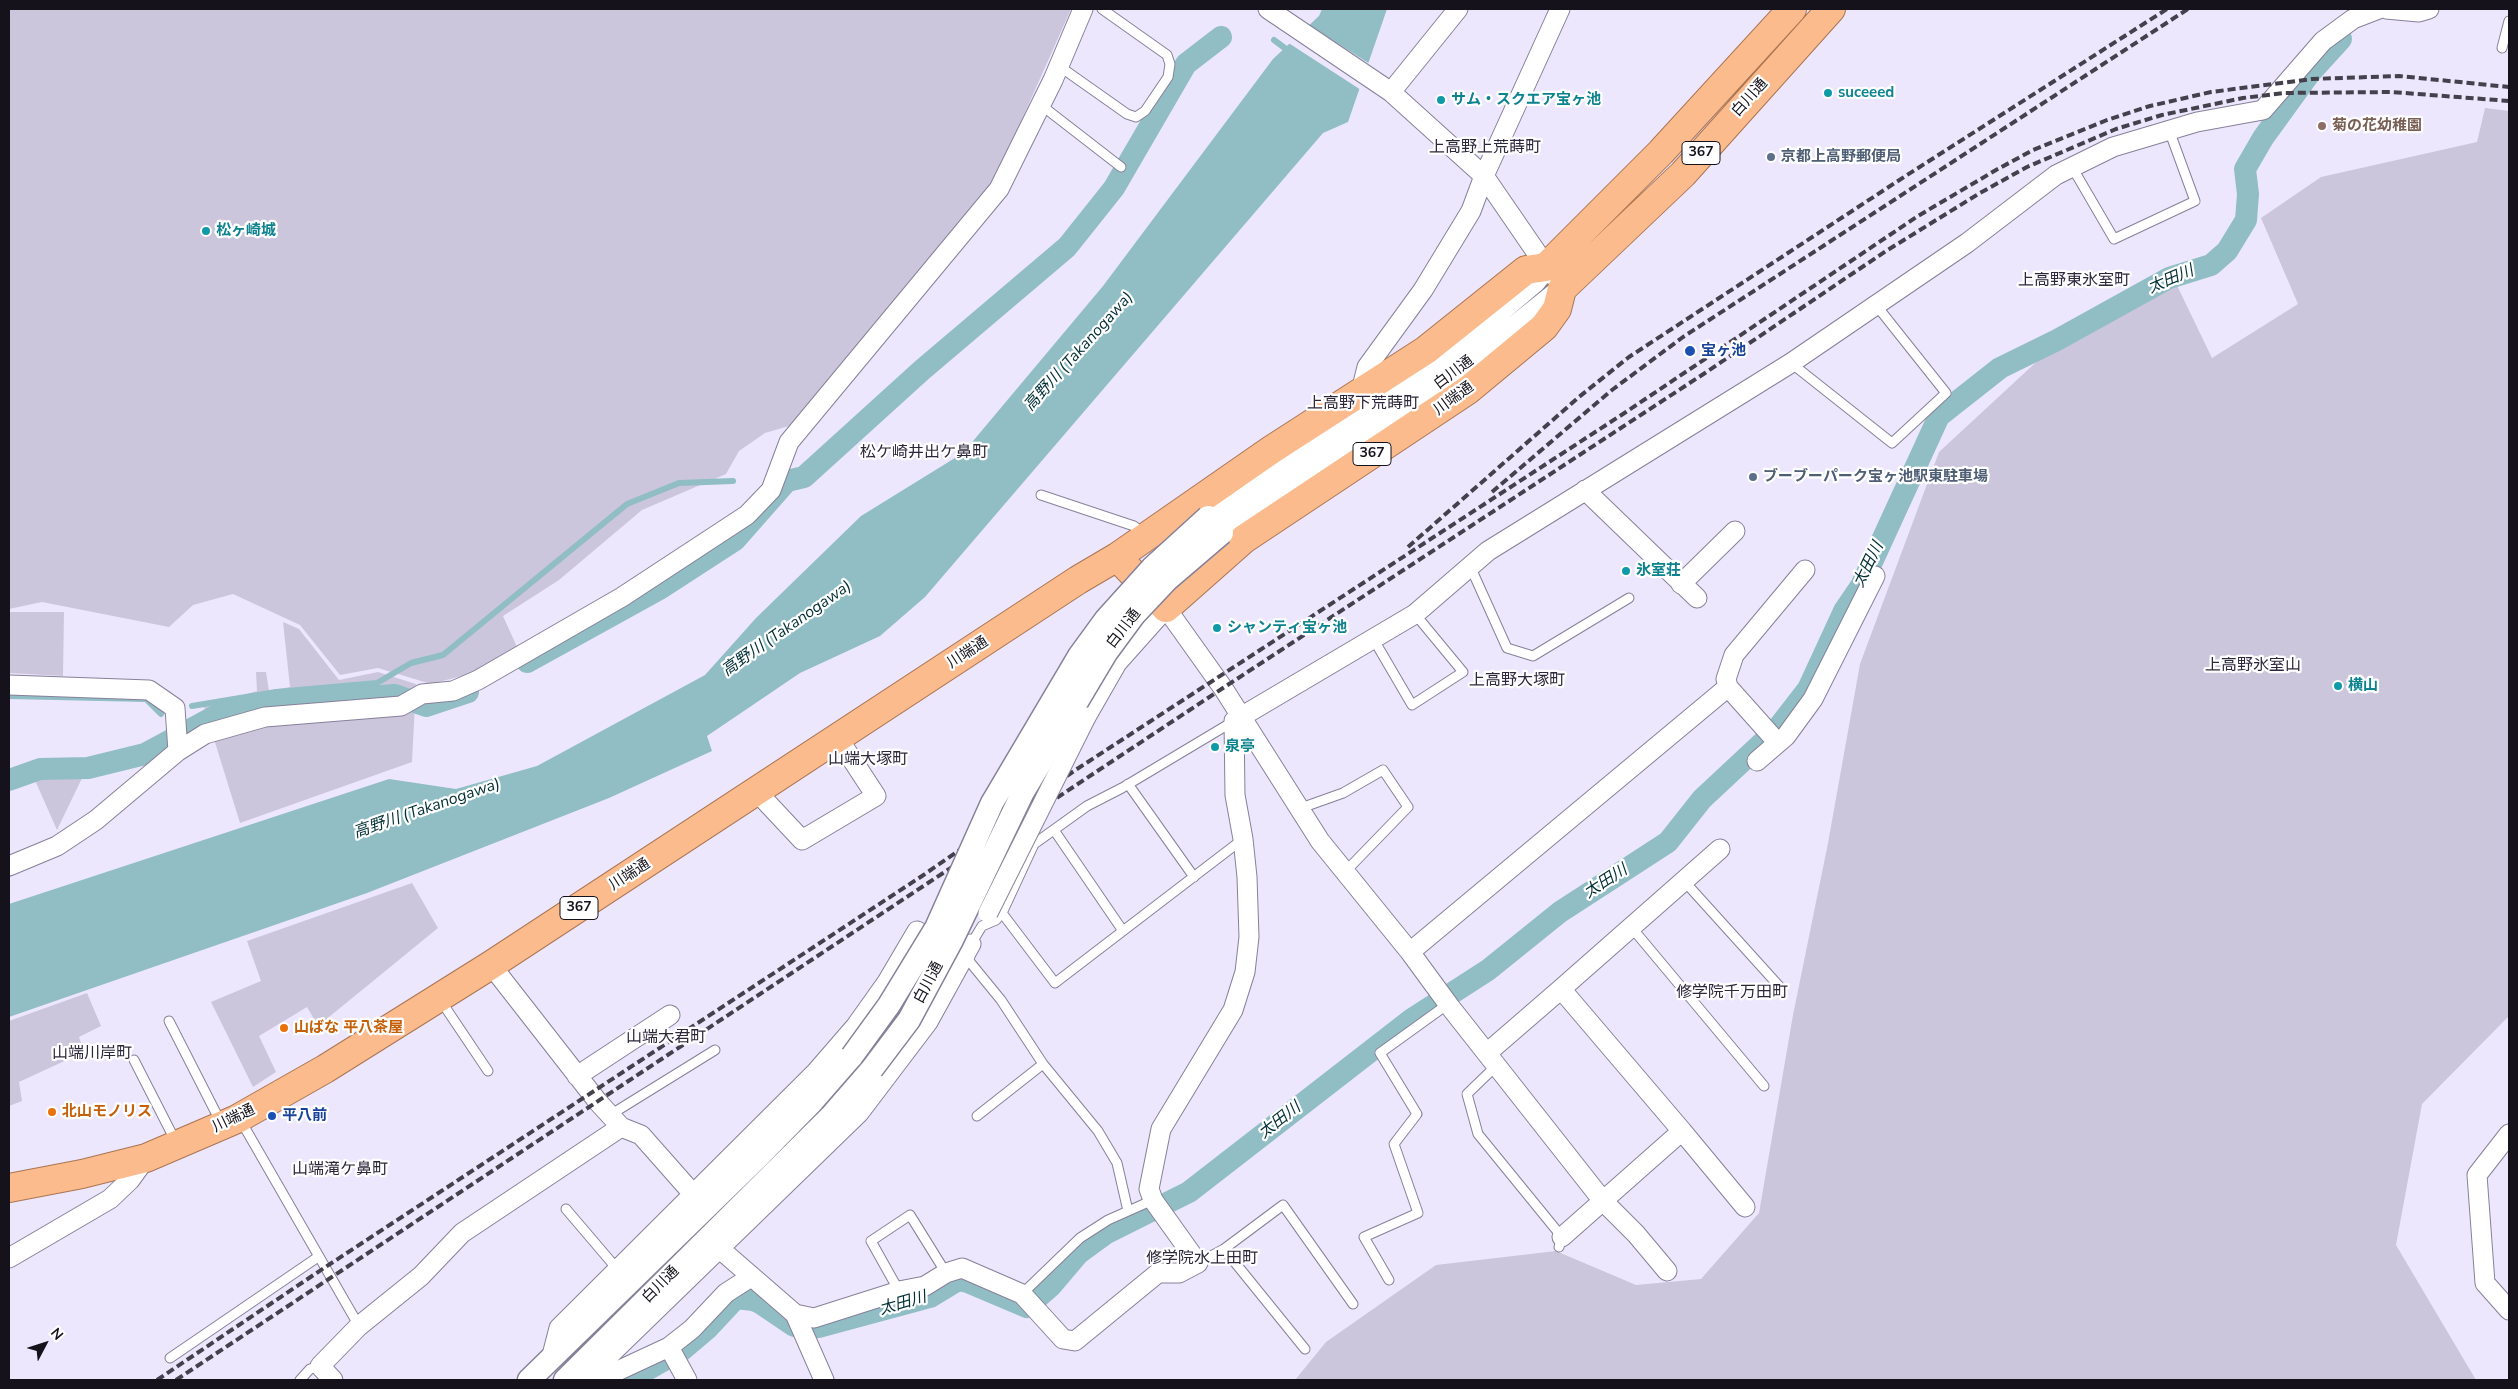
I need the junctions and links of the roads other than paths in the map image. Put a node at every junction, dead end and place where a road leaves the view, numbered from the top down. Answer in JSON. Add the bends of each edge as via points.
{"nodes":[{"id":1,"x":1083,"y":9,"type":"edge"},
{"id":2,"x":1102,"y":9,"type":"edge"},
{"id":3,"x":1458,"y":9,"type":"edge"},
{"id":4,"x":1560,"y":9,"type":"edge"},
{"id":5,"x":1792,"y":9,"type":"edge"},
{"id":6,"x":1831,"y":9,"type":"edge"},
{"id":7,"x":2379,"y":9,"type":"edge"},
{"id":8,"x":2386,"y":9,"type":"edge"},
{"id":9,"x":2429,"y":9,"type":"edge"},
{"id":10,"x":1274,"y":13,"type":"edge"},
{"id":11,"x":2509,"y":21,"type":"edge"},
{"id":12,"x":2502,"y":48,"type":"dead end"},
{"id":13,"x":1058,"y":66,"type":"junction"},
{"id":14,"x":1387,"y":89,"type":"junction"},
{"id":15,"x":1041,"y":105,"type":"junction"},
{"id":16,"x":2169,"y":130,"type":"junction"},
{"id":17,"x":1121,"y":167,"type":"dead end"},
{"id":18,"x":2072,"y":167,"type":"junction"},
{"id":19,"x":1484,"y":176,"type":"junction"},
{"id":20,"x":1546,"y":267,"type":"junction"},
{"id":21,"x":1562,"y":288,"type":"junction"},
{"id":22,"x":1876,"y":305,"type":"junction"},
{"id":23,"x":1791,"y":363,"type":"junction"},
{"id":24,"x":1361,"y":390,"type":"junction"},
{"id":25,"x":1585,"y":490,"type":"junction"},
{"id":26,"x":1041,"y":495,"type":"dead end"},
{"id":27,"x":1215,"y":525,"type":"junction"},
{"id":28,"x":1735,"y":531,"type":"dead end"},
{"id":29,"x":1146,"y":536,"type":"junction"},
{"id":30,"x":1117,"y":557,"type":"junction"},
{"id":31,"x":1470,"y":566,"type":"junction"},
{"id":32,"x":1805,"y":570,"type":"dead end"},
{"id":33,"x":1875,"y":576,"type":"dead end"},
{"id":34,"x":1681,"y":584,"type":"junction"},
{"id":35,"x":1629,"y":598,"type":"dead end"},
{"id":36,"x":1697,"y":598,"type":"dead end"},
{"id":37,"x":1166,"y":608,"type":"junction"},
{"id":38,"x":1414,"y":614,"type":"junction"},
{"id":39,"x":1374,"y":640,"type":"junction"},
{"id":40,"x":9,"y":685,"type":"edge"},
{"id":41,"x":1728,"y":688,"type":"junction"},
{"id":42,"x":1238,"y":719,"type":"junction"},
{"id":43,"x":838,"y":738,"type":"junction"},
{"id":44,"x":178,"y":739,"type":"junction"},
{"id":45,"x":1778,"y":743,"type":"junction"},
{"id":46,"x":1757,"y":761,"type":"dead end"},
{"id":47,"x":1128,"y":784,"type":"junction"},
{"id":48,"x":757,"y":792,"type":"junction"},
{"id":49,"x":1301,"y":808,"type":"junction"},
{"id":50,"x":1054,"y":830,"type":"junction"},
{"id":51,"x":1243,"y":839,"type":"junction"},
{"id":52,"x":1720,"y":849,"type":"dead end"},
{"id":53,"x":9,"y":866,"type":"edge"},
{"id":54,"x":1345,"y":872,"type":"junction"},
{"id":55,"x":1194,"y":877,"type":"junction"},
{"id":56,"x":1685,"y":882,"type":"junction"},
{"id":57,"x":991,"y":917,"type":"junction"},
{"id":58,"x":1632,"y":928,"type":"junction"},
{"id":59,"x":1123,"y":931,"type":"junction"},
{"id":60,"x":968,"y":950,"type":"junction"},
{"id":61,"x":1410,"y":952,"type":"junction"},
{"id":62,"x":491,"y":965,"type":"junction"},
{"id":63,"x":1779,"y":986,"type":"dead end"},
{"id":64,"x":1561,"y":989,"type":"junction"},
{"id":65,"x":439,"y":998,"type":"junction"},
{"id":66,"x":1448,"y":1004,"type":"junction"},
{"id":67,"x":670,"y":1015,"type":"dead end"},
{"id":68,"x":169,"y":1021,"type":"dead end"},
{"id":69,"x":715,"y":1050,"type":"dead end"},
{"id":70,"x":134,"y":1060,"type":"dead end"},
{"id":71,"x":1492,"y":1060,"type":"junction"},
{"id":72,"x":1043,"y":1064,"type":"junction"},
{"id":73,"x":488,"y":1070,"type":"dead end"},
{"id":74,"x":577,"y":1076,"type":"junction"},
{"id":75,"x":1764,"y":1086,"type":"dead end"},
{"id":76,"x":977,"y":1116,"type":"dead end"},
{"id":77,"x":237,"y":1119,"type":"junction"},
{"id":78,"x":615,"y":1121,"type":"junction"},
{"id":79,"x":1682,"y":1131,"type":"junction"},
{"id":80,"x":2506,"y":1144,"type":"edge"},
{"id":81,"x":178,"y":1145,"type":"junction"},
{"id":82,"x":146,"y":1158,"type":"junction"},
{"id":83,"x":9,"y":1188,"type":"edge"},
{"id":84,"x":694,"y":1195,"type":"junction"},
{"id":85,"x":1153,"y":1200,"type":"junction"},
{"id":86,"x":1603,"y":1201,"type":"junction"},
{"id":87,"x":1745,"y":1207,"type":"dead end"},
{"id":88,"x":566,"y":1209,"type":"dead end"},
{"id":89,"x":1128,"y":1211,"type":"junction"},
{"id":90,"x":1560,"y":1242,"type":"joint"},
{"id":91,"x":720,"y":1249,"type":"junction"},
{"id":92,"x":1224,"y":1249,"type":"junction"},
{"id":93,"x":318,"y":1257,"type":"junction"},
{"id":94,"x":9,"y":1258,"type":"edge"},
{"id":95,"x":1198,"y":1263,"type":"junction"},
{"id":96,"x":619,"y":1270,"type":"junction"},
{"id":97,"x":1667,"y":1271,"type":"dead end"},
{"id":98,"x":946,"y":1273,"type":"junction"},
{"id":99,"x":750,"y":1277,"type":"junction"},
{"id":100,"x":1389,"y":1280,"type":"dead end"},
{"id":101,"x":899,"y":1291,"type":"junction"},
{"id":102,"x":1022,"y":1294,"type":"junction"},
{"id":103,"x":1353,"y":1304,"type":"dead end"},
{"id":104,"x":2509,"y":1310,"type":"edge"},
{"id":105,"x":794,"y":1314,"type":"junction"},
{"id":106,"x":359,"y":1326,"type":"junction"},
{"id":107,"x":669,"y":1348,"type":"junction"},
{"id":108,"x":1305,"y":1348,"type":"dead end"},
{"id":109,"x":170,"y":1358,"type":"dead end"},
{"id":110,"x":550,"y":1358,"type":"junction"},
{"id":111,"x":320,"y":1366,"type":"junction"},
{"id":112,"x":575,"y":1376,"type":"edge"},
{"id":113,"x":300,"y":1380,"type":"edge"},
{"id":114,"x":332,"y":1380,"type":"edge"},
{"id":115,"x":529,"y":1380,"type":"edge"},
{"id":116,"x":687,"y":1380,"type":"edge"},
{"id":117,"x":824,"y":1380,"type":"edge"}],
"edges":[{"from":1,"to":13,"type":"street"},
{"from":2,"to":13,"type":"lane","via":[[1167,54],[1170,64],[1168,77],[1145,111],[1136,117],[1127,114]]},
{"from":3,"to":14,"type":"street"},
{"from":4,"to":19,"type":"street"},
{"from":5,"to":20,"type":"highway","name":"白川通","number":"367","via":[[1661,152]]},
{"from":6,"to":21,"type":"highway","name":"白川通","number":"367","via":[[1683,174]]},
{"from":7,"to":16,"type":"street","via":[[2352,19],[2323,41],[2263,110]]},
{"from":8,"to":9,"type":"street","via":[[2419,12]]},
{"from":10,"to":14,"type":"street"},
{"from":11,"to":12,"type":"lane"},
{"from":13,"to":15,"type":"street"},
{"from":14,"to":19,"type":"street"},
{"from":15,"to":17,"type":"lane"},
{"from":15,"to":44,"type":"street","via":[[999,190],[789,442],[773,485],[747,515],[614,602],[453,691],[422,694],[401,706],[265,717]]},
{"from":16,"to":18,"type":"street","via":[[2113,147]]},
{"from":16,"to":18,"type":"lane","via":[[2195,201],[2114,239]]},
{"from":18,"to":22,"type":"street","via":[[2056,175],[1967,243]]},
{"from":19,"to":20,"type":"street"},
{"from":19,"to":24,"type":"street","via":[[1471,211],[1423,290],[1367,367]]},
{"from":20,"to":21,"type":"street"},
{"from":20,"to":24,"type":"highway","name":"川端通","number":"367","via":[[1526,270],[1426,350]]},
{"from":20,"to":27,"type":"street","name":"白川通","via":[[1535,281],[1457,347]]},
{"from":21,"to":27,"type":"street","name":"白川通","via":[[1401,413],[1257,506]]},
{"from":21,"to":37,"type":"highway","name":"川端通","number":"367","via":[[1557,309],[1544,327],[1506,359],[1419,424],[1244,540]]},
{"from":22,"to":23,"type":"street"},
{"from":22,"to":23,"type":"lane","via":[[1946,393],[1892,443]]},
{"from":23,"to":25,"type":"street"},
{"from":24,"to":29,"type":"highway","name":"川端通","number":"367"},
{"from":25,"to":31,"type":"street","via":[[1488,551]]},
{"from":25,"to":34,"type":"street"},
{"from":26,"to":29,"type":"lane","via":[[1134,526]]},
{"from":27,"to":110,"type":"street","name":"白川通","bridge":true,"via":[[1152,568],[1106,619],[1079,656],[992,803],[936,928],[889,1005],[852,1056],[760,1155]]},
{"from":27,"to":112,"type":"street","name":"白川通","bridge":true,"via":[[1134,615],[1106,653],[1023,792],[952,940],[909,1020],[832,1115]]},
{"from":28,"to":34,"type":"street"},
{"from":29,"to":30,"type":"highway","name":"川端通","number":"367"},
{"from":30,"to":37,"type":"highway"},
{"from":30,"to":43,"type":"highway","name":"川端通","number":"367"},
{"from":31,"to":35,"type":"lane","via":[[1507,648],[1533,656]]},
{"from":31,"to":38,"type":"street"},
{"from":32,"to":41,"type":"street","via":[[1734,655],[1726,679]]},
{"from":33,"to":45,"type":"street","via":[[1813,699]]},
{"from":34,"to":36,"type":"street"},
{"from":37,"to":42,"type":"street"},
{"from":37,"to":57,"type":"street","bridge":true,"via":[[1117,663],[1086,716]]},
{"from":38,"to":39,"type":"street"},
{"from":38,"to":39,"type":"lane","via":[[1463,672],[1412,705]]},
{"from":39,"to":42,"type":"street"},
{"from":40,"to":44,"type":"street","via":[[148,690],[175,708]]},
{"from":41,"to":45,"type":"street"},
{"from":41,"to":61,"type":"street"},
{"from":42,"to":47,"type":"lane"},
{"from":42,"to":49,"type":"street"},
{"from":42,"to":51,"type":"street","via":[[1234,795]]},
{"from":43,"to":48,"type":"highway","name":"川端通","number":"367"},
{"from":43,"to":48,"type":"street","via":[[876,796],[802,840]]},
{"from":44,"to":53,"type":"street","via":[[96,820],[57,846]]},
{"from":45,"to":46,"type":"street"},
{"from":47,"to":50,"type":"lane","via":[[1087,806]]},
{"from":47,"to":55,"type":"lane"},
{"from":48,"to":62,"type":"highway","name":"川端通","number":"367"},
{"from":49,"to":54,"type":"street","via":[[1320,841]]},
{"from":49,"to":54,"type":"lane","via":[[1343,793],[1383,770],[1408,807]]},
{"from":50,"to":57,"type":"lane","via":[[1034,844]]},
{"from":50,"to":59,"type":"lane"},
{"from":51,"to":55,"type":"lane"},
{"from":51,"to":85,"type":"street","via":[[1249,936],[1245,972],[1233,1010],[1160,1128],[1149,1188]]},
{"from":52,"to":56,"type":"street"},
{"from":54,"to":61,"type":"street"},
{"from":55,"to":59,"type":"lane"},
{"from":56,"to":58,"type":"street"},
{"from":56,"to":63,"type":"lane"},
{"from":57,"to":59,"type":"lane","via":[[1055,983]]},
{"from":57,"to":60,"type":"lane"},
{"from":58,"to":64,"type":"street"},
{"from":58,"to":75,"type":"lane"},
{"from":60,"to":72,"type":"lane"},
{"from":60,"to":84,"type":"street","via":[[917,931],[855,1026],[816,1072]]},
{"from":60,"to":91,"type":"street","via":[[928,1022],[859,1112]]},
{"from":61,"to":66,"type":"street"},
{"from":62,"to":65,"type":"highway","name":"川端通","number":"367"},
{"from":62,"to":74,"type":"street"},
{"from":64,"to":71,"type":"street"},
{"from":64,"to":79,"type":"street"},
{"from":65,"to":73,"type":"lane"},
{"from":65,"to":77,"type":"highway","name":"川端通","number":"367"},
{"from":66,"to":71,"type":"street"},
{"from":66,"to":100,"type":"lane","via":[[1380,1053],[1417,1114],[1394,1144],[1418,1213],[1364,1237]]},
{"from":67,"to":74,"type":"street"},
{"from":68,"to":77,"type":"lane","via":[[217,1115]]},
{"from":69,"to":78,"type":"lane"},
{"from":70,"to":81,"type":"lane"},
{"from":71,"to":86,"type":"street"},
{"from":71,"to":90,"type":"lane","via":[[1467,1094],[1478,1134]]},
{"from":72,"to":76,"type":"lane"},
{"from":72,"to":89,"type":"lane","via":[[1108,1147],[1116,1163]]},
{"from":74,"to":78,"type":"street"},
{"from":77,"to":81,"type":"highway","name":"川端通","number":"367"},
{"from":77,"to":93,"type":"lane"},
{"from":78,"to":84,"type":"street","via":[[642,1135]]},
{"from":78,"to":106,"type":"street","via":[[462,1233],[421,1276]]},
{"from":79,"to":86,"type":"street"},
{"from":79,"to":87,"type":"street"},
{"from":80,"to":104,"type":"street","via":[[2477,1175],[2485,1283]]},
{"from":81,"to":82,"type":"highway","name":"川端通","number":"367"},
{"from":82,"to":83,"type":"highway","name":"川端通","number":"367"},
{"from":82,"to":94,"type":"street","via":[[110,1199]]},
{"from":84,"to":96,"type":"street"},
{"from":85,"to":89,"type":"lane"},
{"from":85,"to":95,"type":"street"},
{"from":86,"to":90,"type":"street"},
{"from":86,"to":97,"type":"street"},
{"from":88,"to":96,"type":"lane"},
{"from":89,"to":102,"type":"lane","via":[[1080,1238]]},
{"from":91,"to":99,"type":"street"},
{"from":91,"to":112,"type":"street"},
{"from":92,"to":95,"type":"lane"},
{"from":92,"to":103,"type":"lane","via":[[1283,1205]]},
{"from":92,"to":108,"type":"lane"},
{"from":93,"to":106,"type":"lane"},
{"from":93,"to":109,"type":"lane"},
{"from":95,"to":102,"type":"street","via":[[1179,1273],[1158,1273],[1074,1341],[1063,1340]]},
{"from":96,"to":110,"type":"street","via":[[559,1328]]},
{"from":98,"to":101,"type":"street","via":[[925,1286]]},
{"from":98,"to":101,"type":"lane","via":[[910,1216],[871,1241]]},
{"from":98,"to":102,"type":"street","via":[[962,1268]]},
{"from":99,"to":105,"type":"street"},
{"from":99,"to":107,"type":"street","via":[[726,1293]]},
{"from":101,"to":105,"type":"street","via":[[814,1318]]},
{"from":105,"to":117,"type":"street"},
{"from":106,"to":111,"type":"street"},
{"from":107,"to":112,"type":"street","via":[[611,1374]]},
{"from":107,"to":116,"type":"street"},
{"from":110,"to":115,"type":"street","name":"白川通"},
{"from":111,"to":113,"type":"lane","via":[[310,1369]]},
{"from":111,"to":114,"type":"street"}]}
